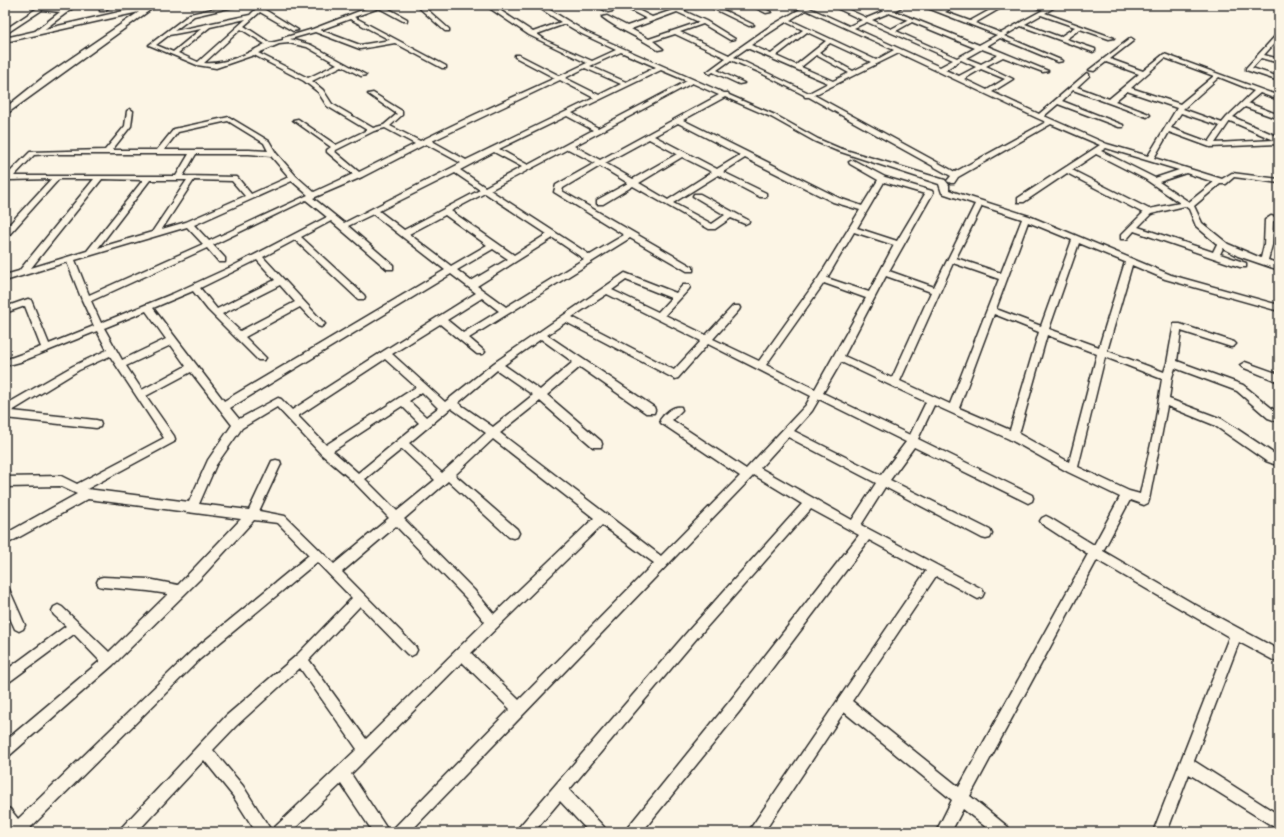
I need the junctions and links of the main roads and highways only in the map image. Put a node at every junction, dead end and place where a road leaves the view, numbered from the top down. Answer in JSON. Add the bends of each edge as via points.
{"nodes":[{"id":1,"x":162,"y":5,"type":"edge"},
{"id":2,"x":148,"y":7,"type":"edge"},
{"id":3,"x":6,"y":37,"type":"edge"},
{"id":4,"x":5,"y":105,"type":"edge"},
{"id":5,"x":5,"y":112,"type":"edge"}],
"edges":[{"from":1,"to":2,"type":"main road"},
{"from":2,"to":3,"type":"main road"},
{"from":2,"to":4,"type":"main road"},
{"from":2,"to":5,"type":"main road"}]}
